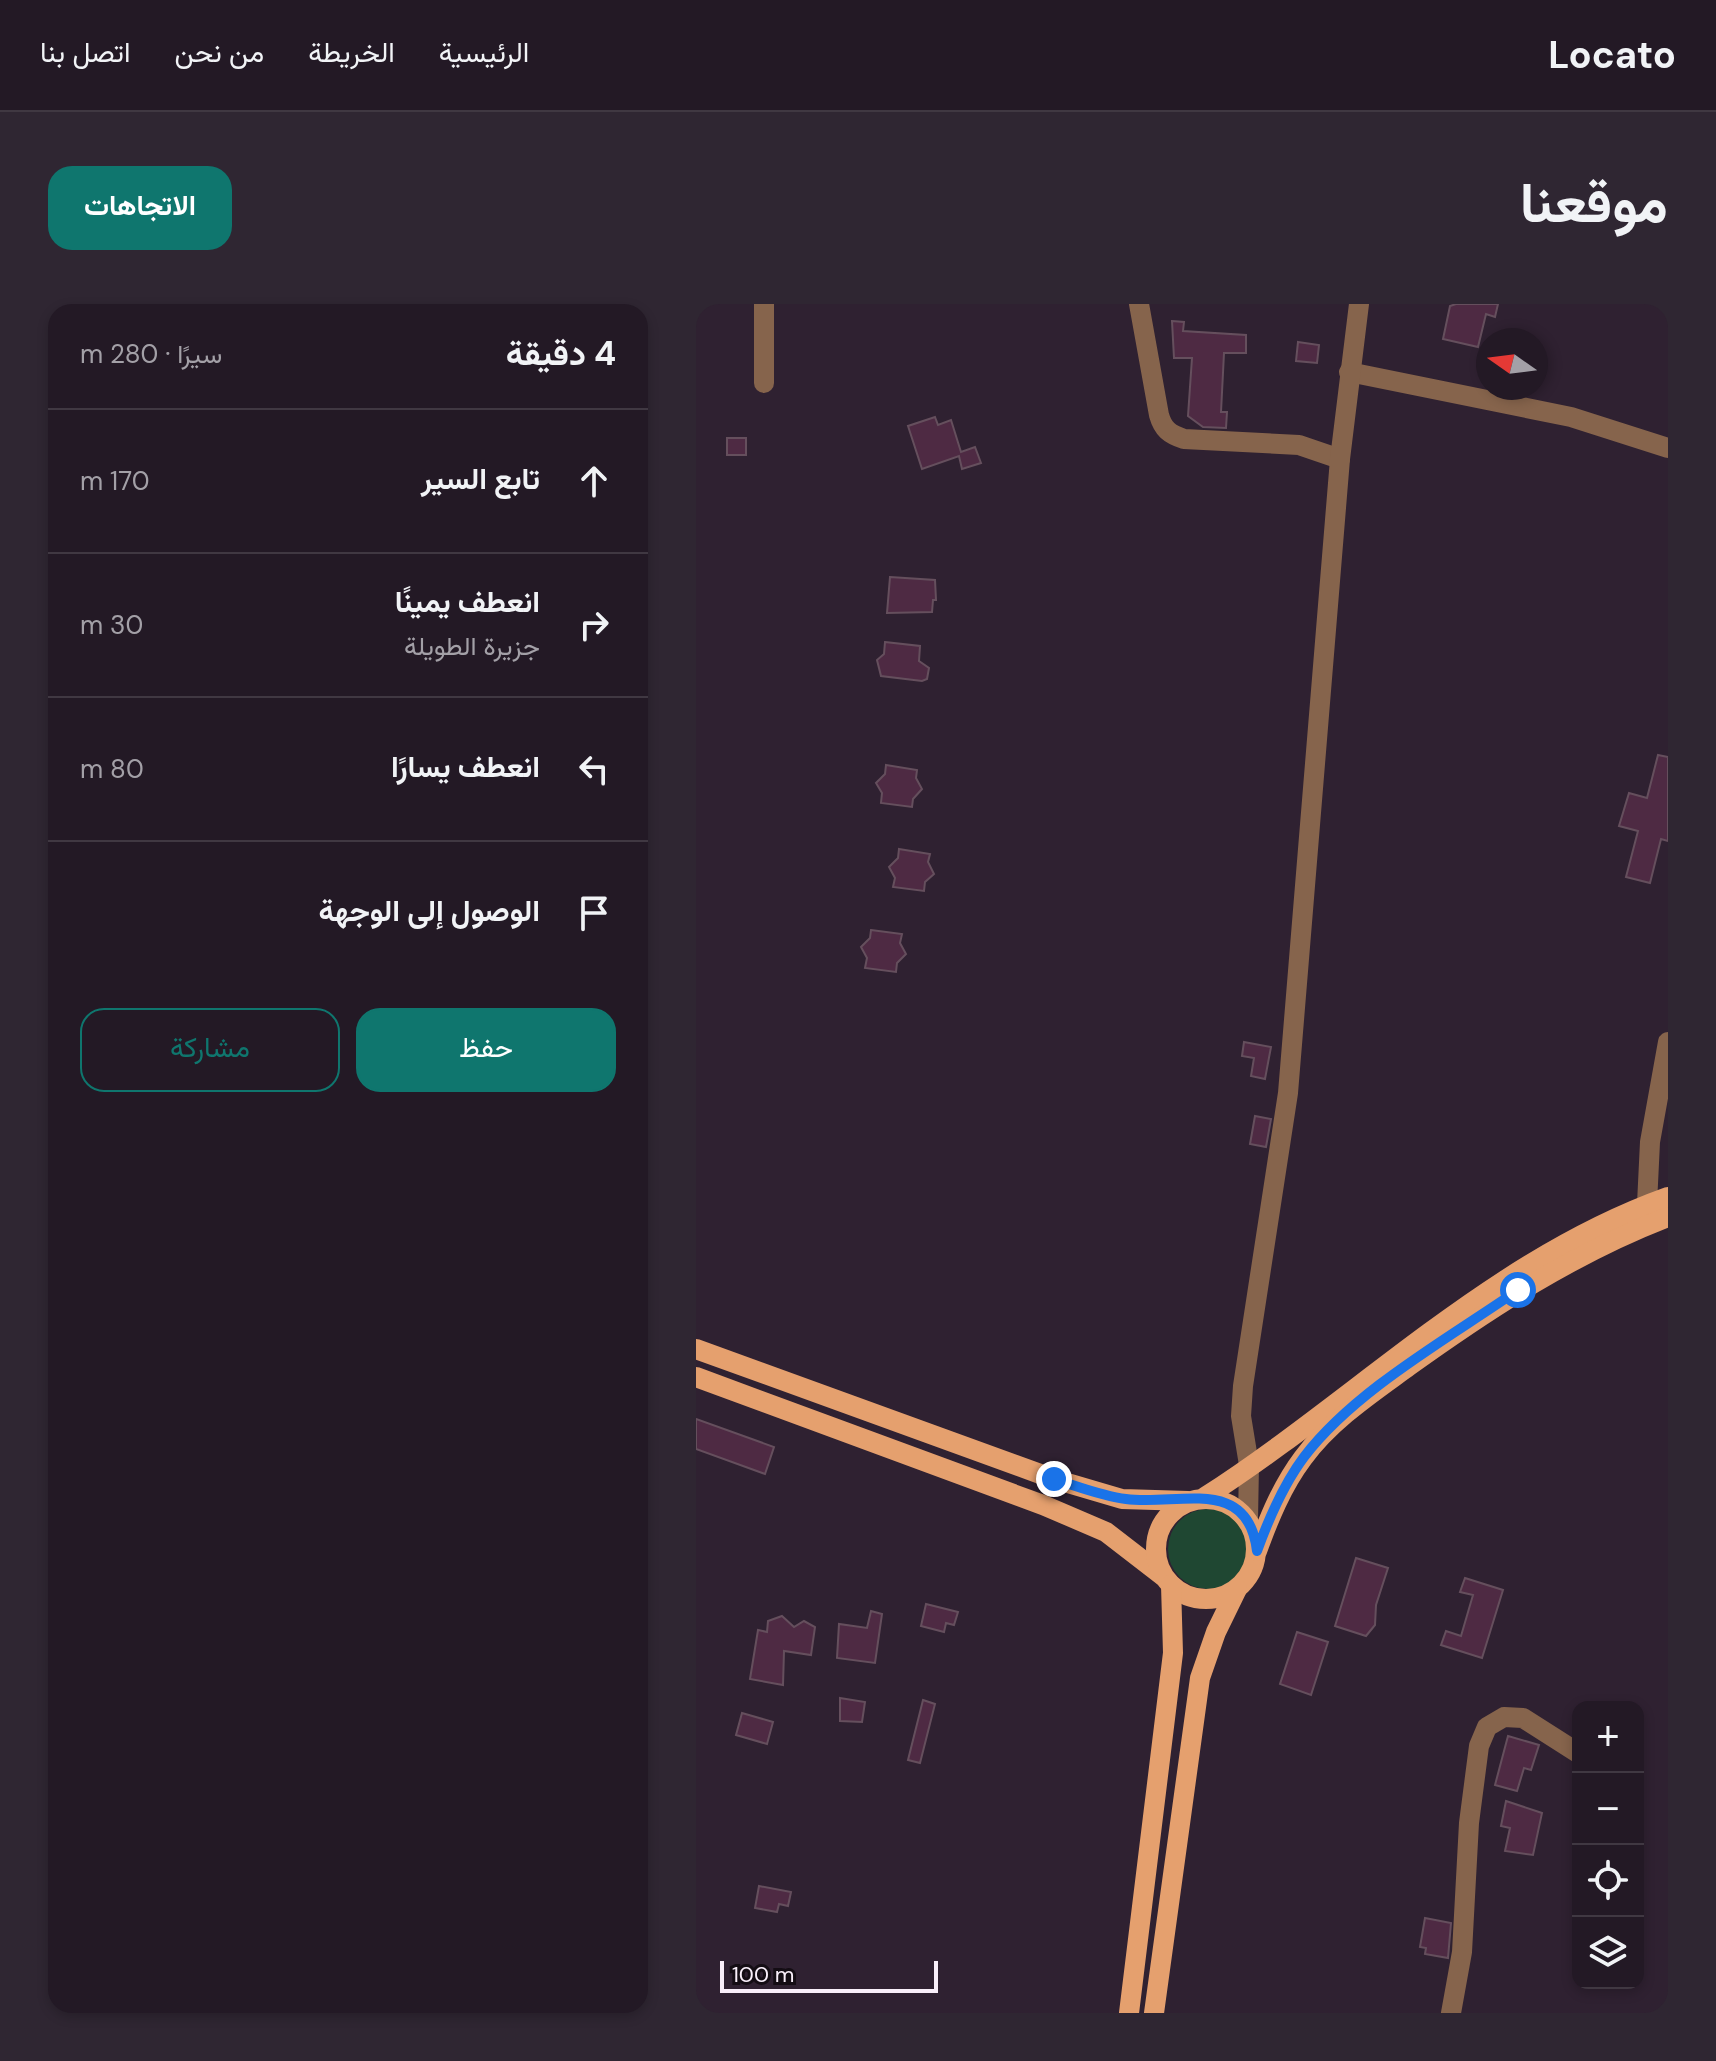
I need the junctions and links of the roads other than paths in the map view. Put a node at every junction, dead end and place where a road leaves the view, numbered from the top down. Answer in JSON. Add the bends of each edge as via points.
{"nodes":[{"id":1,"x":764,"y":304,"type":"edge"},
{"id":2,"x":1139,"y":304,"type":"edge"},
{"id":3,"x":1359,"y":304,"type":"edge"},
{"id":4,"x":1349,"y":372,"type":"junction"},
{"id":5,"x":764,"y":383,"type":"dead end"},
{"id":6,"x":1668,"y":448,"type":"edge"},
{"id":7,"x":1340,"y":459,"type":"junction"},
{"id":8,"x":1668,"y":1042,"type":"edge"},
{"id":9,"x":1668,"y":1197,"type":"edge"},
{"id":10,"x":1647,"y":1204,"type":"junction"},
{"id":11,"x":1668,"y":1217,"type":"edge"},
{"id":12,"x":696,"y":1349,"type":"edge"},
{"id":13,"x":696,"y":1377,"type":"edge"},
{"id":14,"x":1249,"y":1465,"type":"junction"},
{"id":15,"x":1196,"y":1499,"type":"junction"},
{"id":16,"x":1248,"y":1519,"type":"junction"},
{"id":17,"x":1257,"y":1551,"type":"junction"},
{"id":18,"x":1167,"y":1580,"type":"junction"},
{"id":19,"x":1237,"y":1589,"type":"junction"},
{"id":20,"x":1572,"y":1749,"type":"edge"},
{"id":21,"x":1129,"y":2013,"type":"edge"},
{"id":22,"x":1154,"y":2013,"type":"edge"},
{"id":23,"x":1451,"y":2013,"type":"edge"}],
"edges":[{"from":1,"to":5,"type":"street"},
{"from":2,"to":7,"type":"street","via":[[1159,415],[1171,435],[1299,445]]},
{"from":3,"to":4,"type":"street"},
{"from":4,"to":6,"type":"street","via":[[1571,417]]},
{"from":4,"to":7,"type":"street"},
{"from":7,"to":14,"type":"street","via":[[1297,1014],[1243,1386],[1241,1416]]},
{"from":8,"to":10,"type":"street","via":[[1650,1142]]},
{"from":9,"to":10,"type":"main road"},
{"from":10,"to":14,"type":"main road","via":[[1512,1276]]},
{"from":11,"to":17,"type":"main road","via":[[1518,1290],[1372,1392],[1304,1457],[1282,1491]]},
{"from":12,"to":15,"type":"main road","via":[[1054,1479],[1122,1499]]},
{"from":13,"to":18,"type":"main road","via":[[1106,1532]]},
{"from":14,"to":15,"type":"main road"},
{"from":14,"to":16,"type":"street"},
{"from":15,"to":16,"type":"main road","via":[[1229,1503]]},
{"from":15,"to":18,"type":"main road","via":[[1169,1513],[1158,1533],[1156,1555]]},
{"from":16,"to":17,"type":"main road"},
{"from":17,"to":19,"type":"main road"},
{"from":18,"to":19,"type":"main road","via":[[1180,1593],[1203,1600]]},
{"from":18,"to":21,"type":"main road","via":[[1173,1653]]},
{"from":19,"to":22,"type":"main road","via":[[1200,1678]]},
{"from":20,"to":23,"type":"street","via":[[1523,1718],[1504,1717],[1487,1727],[1479,1746],[1469,1823],[1462,1952]]}]}
